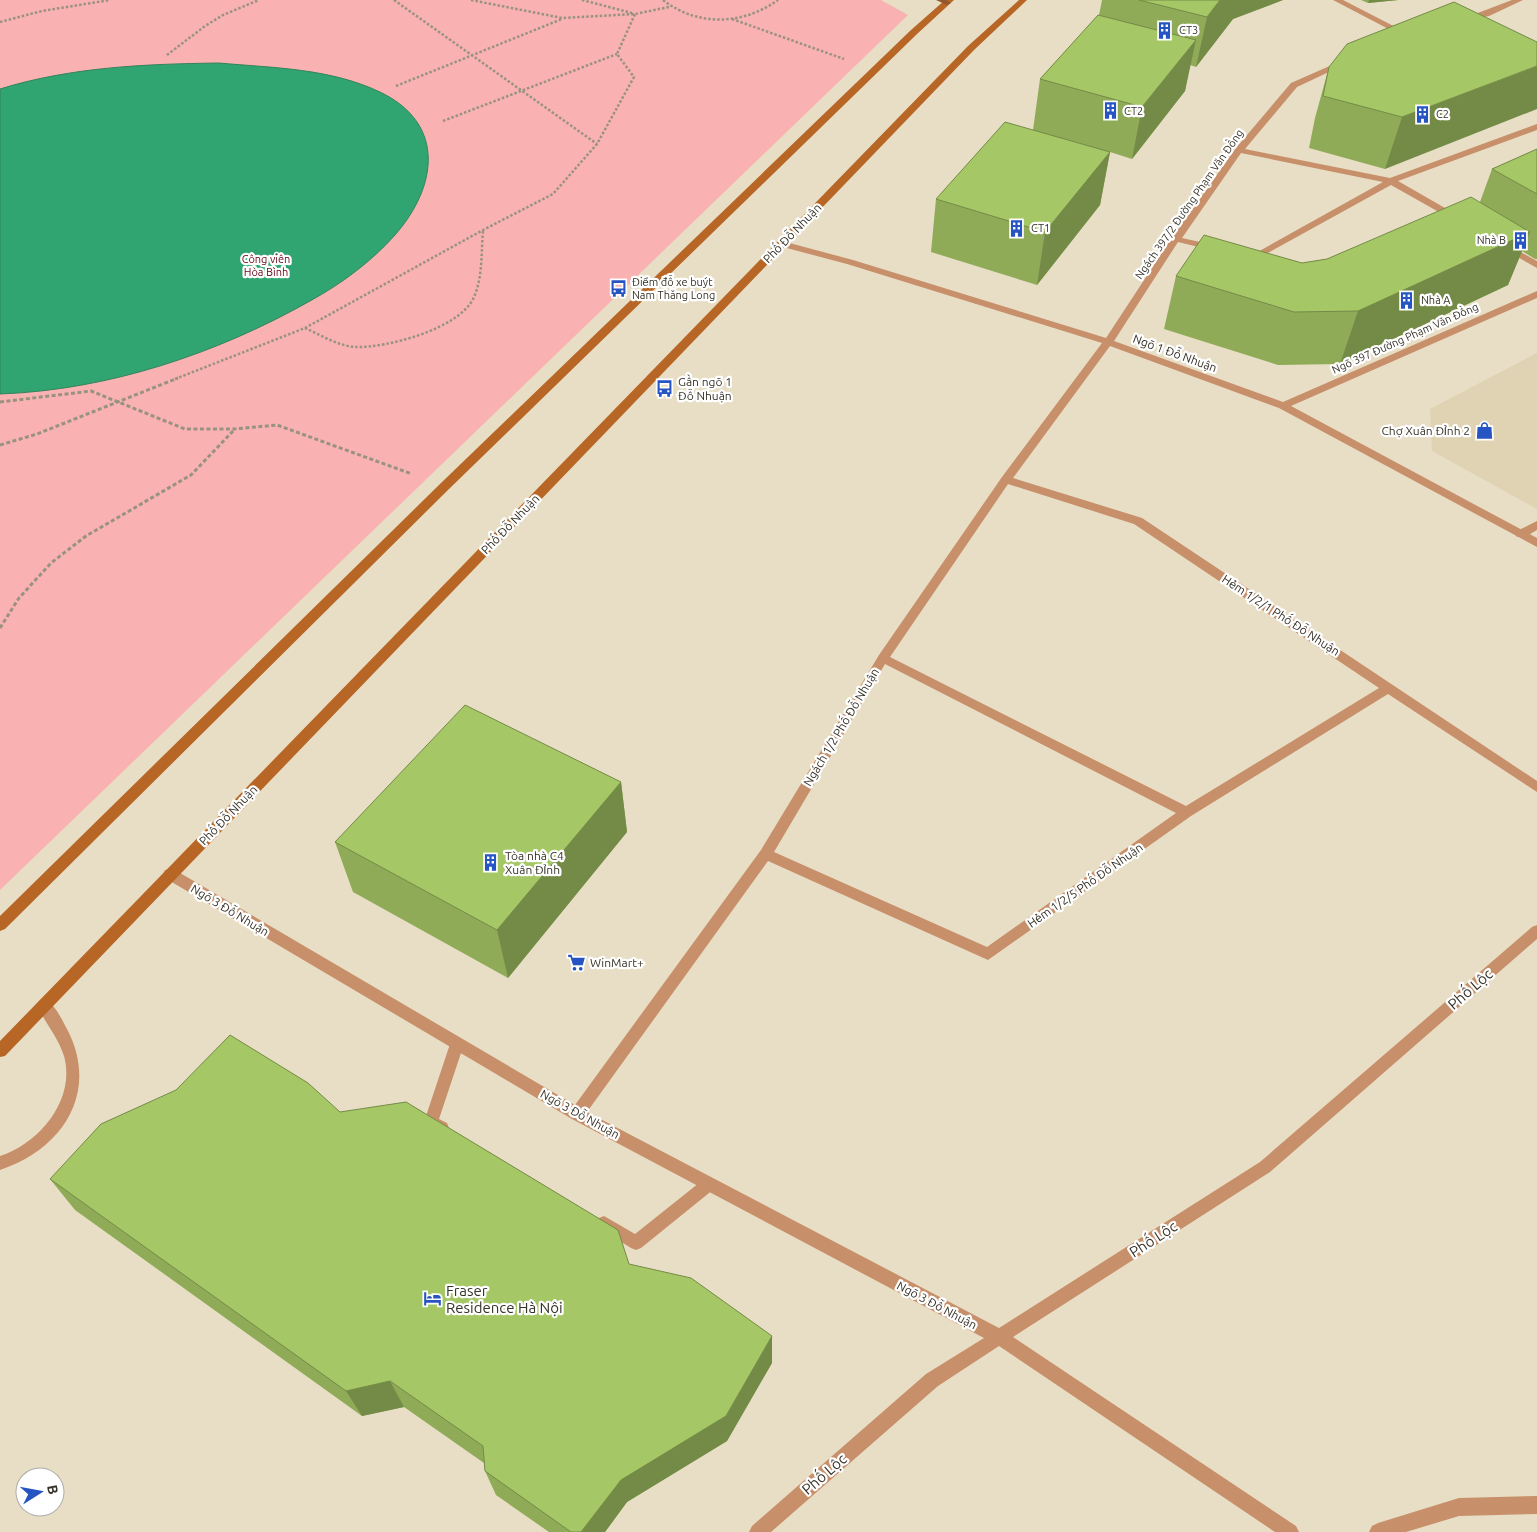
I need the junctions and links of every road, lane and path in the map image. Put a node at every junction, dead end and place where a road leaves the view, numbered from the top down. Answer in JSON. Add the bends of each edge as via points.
{"nodes":[{"id":1,"x":110,"y":0,"type":"edge"},
{"id":2,"x":259,"y":0,"type":"edge"},
{"id":3,"x":394,"y":0,"type":"edge"},
{"id":4,"x":471,"y":0,"type":"edge"},
{"id":5,"x":482,"y":0,"type":"edge"},
{"id":6,"x":582,"y":0,"type":"edge"},
{"id":7,"x":662,"y":0,"type":"edge"},
{"id":8,"x":778,"y":0,"type":"edge"},
{"id":9,"x":1023,"y":0,"type":"edge"},
{"id":10,"x":1337,"y":0,"type":"edge"},
{"id":11,"x":1520,"y":0,"type":"edge"},
{"id":12,"x":946,"y":1,"type":"edge"},
{"id":13,"x":500,"y":6,"type":"junction"},
{"id":14,"x":670,"y":7,"type":"junction"},
{"id":15,"x":635,"y":14,"type":"junction"},
{"id":16,"x":562,"y":18,"type":"junction"},
{"id":17,"x":732,"y":19,"type":"junction"},
{"id":18,"x":1459,"y":21,"type":"edge"},
{"id":19,"x":0,"y":22,"type":"edge"},
{"id":20,"x":1406,"y":35,"type":"edge"},
{"id":21,"x":471,"y":54,"type":"junction"},
{"id":22,"x":617,"y":54,"type":"junction"},
{"id":23,"x":167,"y":55,"type":"dead end"},
{"id":24,"x":1354,"y":58,"type":"edge"},
{"id":25,"x":875,"y":70,"type":"junction"},
{"id":26,"x":396,"y":86,"type":"dead end"},
{"id":27,"x":522,"y":90,"type":"junction"},
{"id":28,"x":443,"y":121,"type":"dead end"},
{"id":29,"x":1537,"y":127,"type":"edge"},
{"id":30,"x":597,"y":144,"type":"junction"},
{"id":31,"x":1239,"y":150,"type":"junction"},
{"id":32,"x":1391,"y":182,"type":"junction"},
{"id":33,"x":1468,"y":226,"type":"edge"},
{"id":34,"x":483,"y":230,"type":"junction"},
{"id":35,"x":1176,"y":239,"type":"junction"},
{"id":36,"x":1494,"y":240,"type":"edge"},
{"id":37,"x":782,"y":244,"type":"junction"},
{"id":38,"x":1537,"y":265,"type":"edge"},
{"id":39,"x":1537,"y":294,"type":"edge"},
{"id":40,"x":305,"y":328,"type":"junction"},
{"id":41,"x":1108,"y":342,"type":"junction"},
{"id":42,"x":118,"y":401,"type":"junction"},
{"id":43,"x":0,"y":402,"type":"edge"},
{"id":44,"x":1283,"y":406,"type":"junction"},
{"id":45,"x":234,"y":429,"type":"junction"},
{"id":46,"x":0,"y":445,"type":"edge"},
{"id":47,"x":1006,"y":480,"type":"junction"},
{"id":48,"x":446,"y":486,"type":"junction"},
{"id":49,"x":1537,"y":526,"type":"edge"},
{"id":50,"x":1521,"y":534,"type":"junction"},
{"id":51,"x":1537,"y":543,"type":"edge"},
{"id":52,"x":0,"y":628,"type":"edge"},
{"id":53,"x":883,"y":658,"type":"junction"},
{"id":54,"x":1389,"y":687,"type":"junction"},
{"id":55,"x":1537,"y":787,"type":"edge"},
{"id":56,"x":1186,"y":812,"type":"junction"},
{"id":57,"x":766,"y":854,"type":"junction"},
{"id":58,"x":170,"y":874,"type":"junction"},
{"id":59,"x":0,"y":925,"type":"edge"},
{"id":60,"x":1537,"y":932,"type":"edge"},
{"id":61,"x":44,"y":1005,"type":"junction"},
{"id":62,"x":457,"y":1044,"type":"junction"},
{"id":63,"x":0,"y":1051,"type":"edge"},
{"id":64,"x":577,"y":1114,"type":"junction"},
{"id":65,"x":457,"y":1137,"type":"edge"},
{"id":66,"x":0,"y":1163,"type":"edge"},
{"id":67,"x":709,"y":1184,"type":"junction"},
{"id":68,"x":593,"y":1217,"type":"edge"},
{"id":69,"x":999,"y":1337,"type":"junction"},
{"id":70,"x":1537,"y":1505,"type":"edge"},
{"id":71,"x":758,"y":1532,"type":"edge"},
{"id":72,"x":1290,"y":1532,"type":"edge"},
{"id":73,"x":1378,"y":1532,"type":"edge"}],
"edges":[{"from":1,"to":19,"type":"path","via":[[42,11]]},
{"from":2,"to":23,"type":"path","via":[[211,22]]},
{"from":3,"to":21,"type":"path"},
{"from":4,"to":13,"type":"path"},
{"from":5,"to":13,"type":"path"},
{"from":6,"to":15,"type":"path"},
{"from":7,"to":14,"type":"path"},
{"from":8,"to":17,"type":"path","via":[[767,9]]},
{"from":9,"to":37,"type":"street","name":"Phố Đỗ Nhuận","via":[[971,48]]},
{"from":10,"to":20,"type":"street"},
{"from":11,"to":18,"type":"street"},
{"from":12,"to":25,"type":"street"},
{"from":13,"to":16,"type":"path"},
{"from":14,"to":15,"type":"path"},
{"from":14,"to":17,"type":"path","via":[[697,17]]},
{"from":15,"to":16,"type":"path"},
{"from":15,"to":22,"type":"path"},
{"from":16,"to":21,"type":"path"},
{"from":17,"to":25,"type":"path"},
{"from":21,"to":26,"type":"path"},
{"from":21,"to":27,"type":"path"},
{"from":22,"to":27,"type":"path"},
{"from":22,"to":30,"type":"path","via":[[634,77]]},
{"from":24,"to":31,"type":"street","name":"Ngách 397/2 Đường Phạm Văn Đồng","via":[[1294,85]]},
{"from":25,"to":48,"type":"street"},
{"from":27,"to":28,"type":"path"},
{"from":27,"to":30,"type":"path"},
{"from":29,"to":32,"type":"street"},
{"from":30,"to":34,"type":"path","via":[[553,194]]},
{"from":31,"to":32,"type":"street"},
{"from":31,"to":35,"type":"street","name":"Ngách 397/2 Đường Phạm Văn Đồng"},
{"from":32,"to":33,"type":"street"},
{"from":32,"to":35,"type":"street","via":[[1255,257]]},
{"from":34,"to":40,"type":"path"},
{"from":34,"to":40,"type":"path","via":[[477,292],[470,306],[442,326],[406,338],[353,347]]},
{"from":35,"to":41,"type":"street","name":"Ngách 397/2 Đường Phạm Văn Đồng"},
{"from":36,"to":38,"type":"street"},
{"from":37,"to":41,"type":"street","name":"Ngõ 1 Đỗ Nhuận"},
{"from":37,"to":58,"type":"street","name":"Phố Đỗ Nhuận"},
{"from":39,"to":44,"type":"street","name":"Ngõ 397 Đường Phạm Văn Đồng"},
{"from":40,"to":42,"type":"path"},
{"from":41,"to":44,"type":"street","name":"Ngõ 1 Đỗ Nhuận"},
{"from":41,"to":47,"type":"street","name":"Ngách 1/2 Phố Đỗ Nhuận"},
{"from":42,"to":43,"type":"path","via":[[91,391]]},
{"from":42,"to":45,"type":"path","via":[[185,429]]},
{"from":42,"to":46,"type":"path","via":[[37,434]]},
{"from":44,"to":50,"type":"street","name":"Ngõ 1 Đỗ Nhuận"},
{"from":45,"to":48,"type":"path","via":[[277,425]]},
{"from":45,"to":52,"type":"path","via":[[191,475],[86,536],[51,563],[18,598]]},
{"from":47,"to":53,"type":"street","name":"Ngách 1/2 Phố Đỗ Nhuận"},
{"from":47,"to":54,"type":"street","name":"Hẻm 1/2/1 Phố Đỗ Nhuận","via":[[1138,521]]},
{"from":48,"to":59,"type":"street"},
{"from":49,"to":50,"type":"street"},
{"from":50,"to":51,"type":"street","name":"Ngõ 1 Đỗ Nhuận"},
{"from":53,"to":56,"type":"street"},
{"from":53,"to":57,"type":"street","name":"Ngách 1/2 Phố Đỗ Nhuận"},
{"from":54,"to":55,"type":"street","name":"Hẻm 1/2/1 Phố Đỗ Nhuận"},
{"from":54,"to":56,"type":"street","name":"Hẻm 1/2/5 Phố Đỗ Nhuận"},
{"from":56,"to":57,"type":"street","name":"Hẻm 1/2/5 Phố Đỗ Nhuận","via":[[988,954]]},
{"from":57,"to":64,"type":"street","name":"Ngách 1/2 Phố Đỗ Nhuận"},
{"from":58,"to":61,"type":"street","name":"Phố Đỗ Nhuận"},
{"from":58,"to":62,"type":"street","name":"Ngõ 3 Đỗ Nhuận"},
{"from":60,"to":69,"type":"street","name":"Phố Lộc","via":[[1265,1167]]},
{"from":61,"to":63,"type":"street","name":"Phố Đỗ Nhuận"},
{"from":61,"to":66,"type":"street","via":[[68,1045],[72,1094],[62,1116],[40,1140],[28,1150]]},
{"from":62,"to":64,"type":"street","name":"Ngõ 3 Đỗ Nhuận"},
{"from":62,"to":65,"type":"street","via":[[431,1122]]},
{"from":64,"to":67,"type":"street","name":"Ngõ 3 Đỗ Nhuận"},
{"from":67,"to":68,"type":"street","via":[[636,1242]]},
{"from":67,"to":69,"type":"street","name":"Ngõ 3 Đỗ Nhuận"},
{"from":69,"to":71,"type":"street","name":"Phố Lộc","via":[[932,1380]]},
{"from":69,"to":72,"type":"street","name":"Ngõ 3 Đỗ Nhuận"},
{"from":70,"to":73,"type":"street","via":[[1459,1507]]}]}
